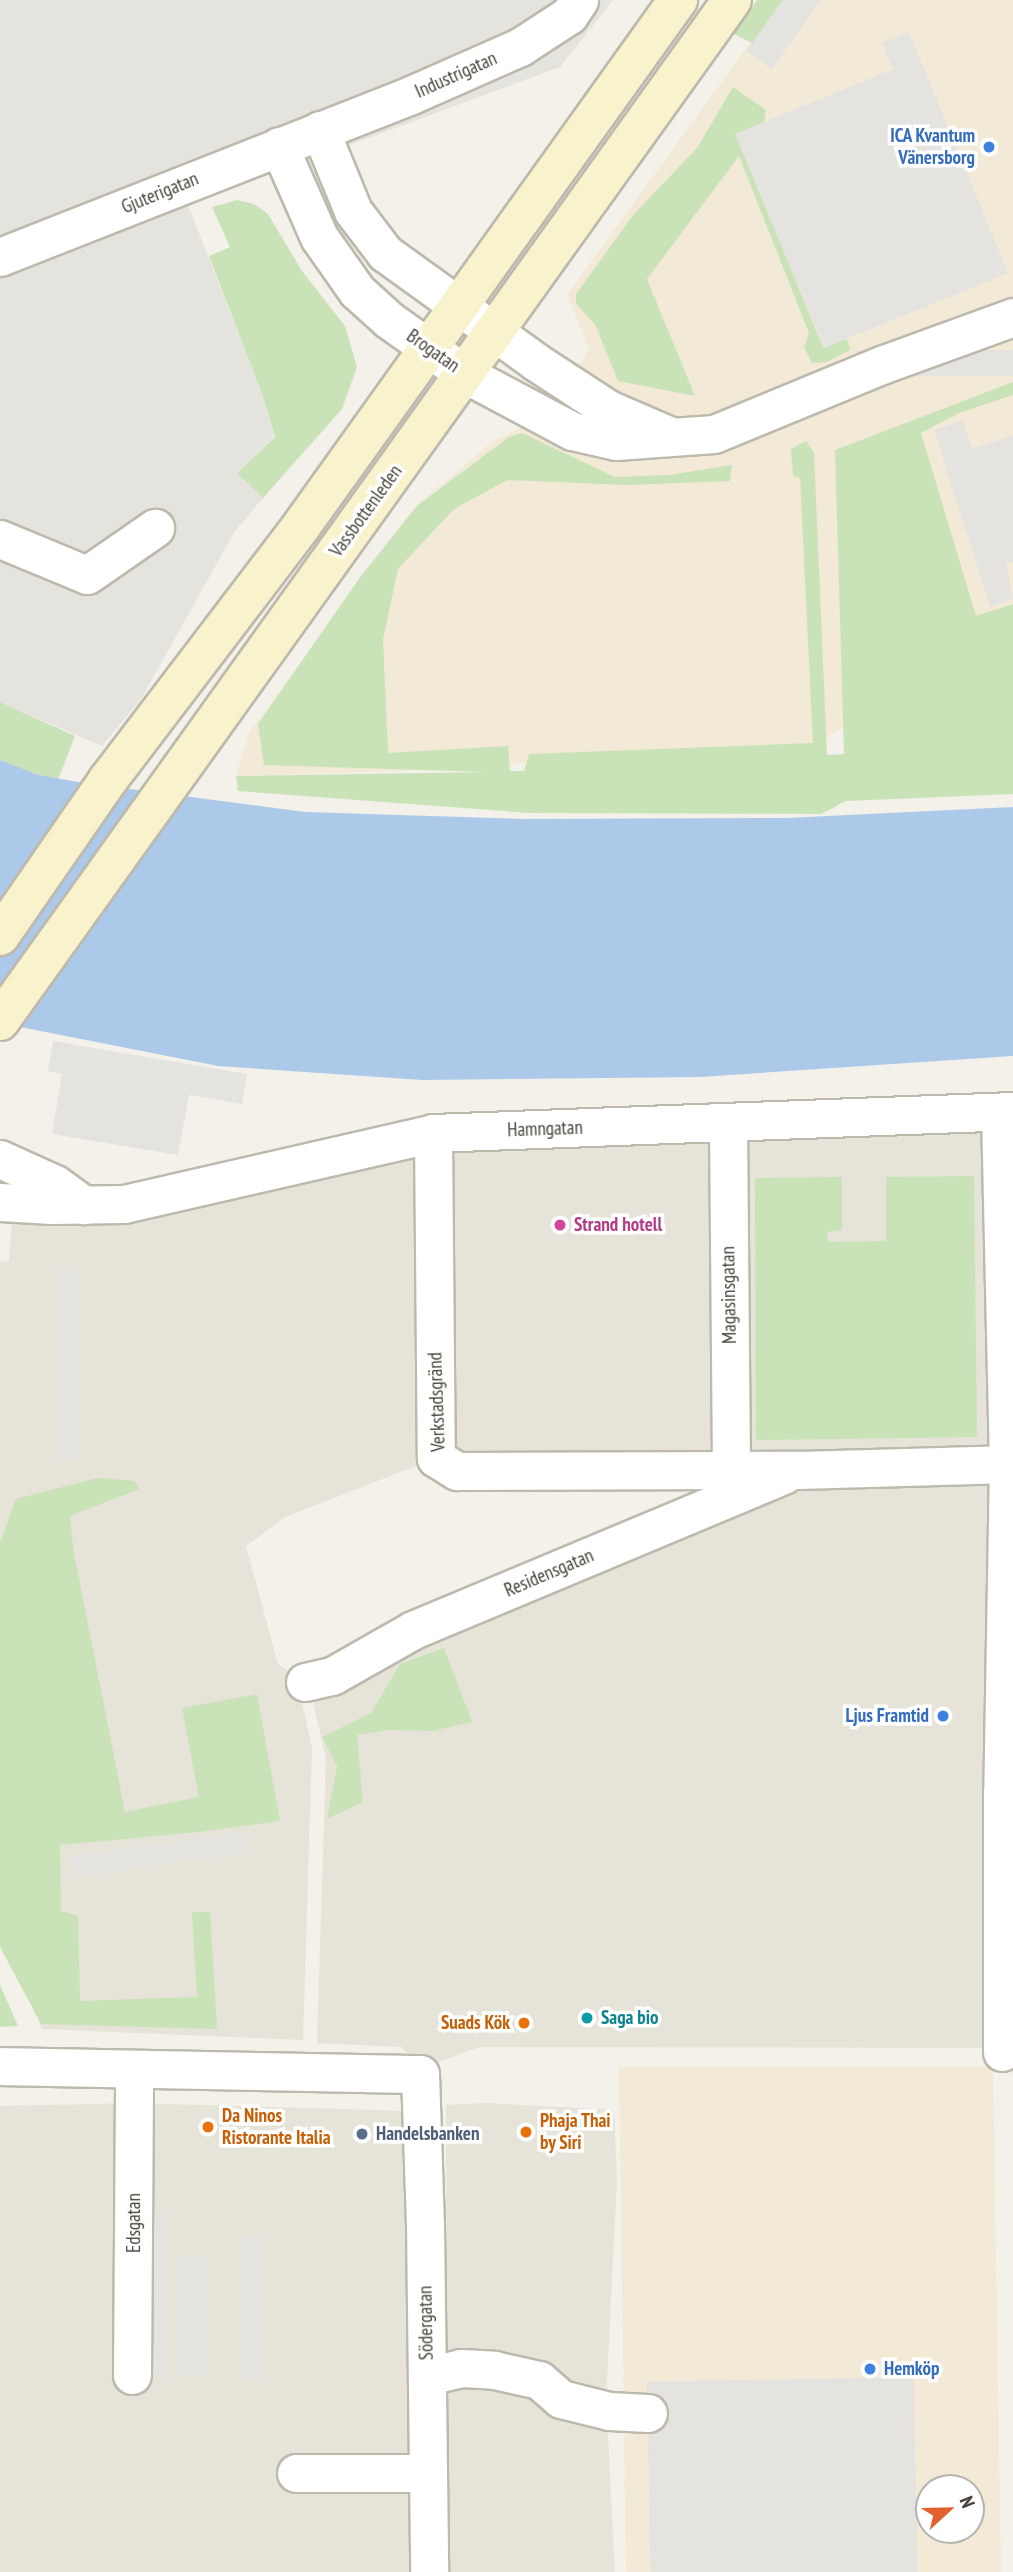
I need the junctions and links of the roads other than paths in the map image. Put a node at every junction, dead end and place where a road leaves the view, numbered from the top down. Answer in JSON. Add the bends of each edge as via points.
{"nodes":[{"id":1,"x":579,"y":0,"type":"edge"},
{"id":2,"x":678,"y":0,"type":"edge"},
{"id":3,"x":732,"y":0,"type":"edge"},
{"id":4,"x":320,"y":130,"type":"junction"},
{"id":5,"x":279,"y":146,"type":"junction"},
{"id":6,"x":0,"y":257,"type":"edge"},
{"id":7,"x":459,"y":307,"type":"junction"},
{"id":8,"x":1013,"y":317,"type":"edge"},
{"id":9,"x":495,"y":333,"type":"junction"},
{"id":10,"x":430,"y":349,"type":"junction"},
{"id":11,"x":465,"y":374,"type":"junction"},
{"id":12,"x":671,"y":436,"type":"junction"},
{"id":13,"x":155,"y":528,"type":"dead end"},
{"id":14,"x":0,"y":539,"type":"edge"},
{"id":15,"x":0,"y":936,"type":"edge"},
{"id":16,"x":0,"y":1021,"type":"edge"},
{"id":17,"x":1007,"y":1112,"type":"edge"},
{"id":18,"x":728,"y":1123,"type":"junction"},
{"id":19,"x":433,"y":1133,"type":"junction"},
{"id":20,"x":0,"y":1159,"type":"edge"},
{"id":21,"x":0,"y":1202,"type":"edge"},
{"id":22,"x":84,"y":1205,"type":"junction"},
{"id":23,"x":1010,"y":1464,"type":"edge"},
{"id":24,"x":731,"y":1468,"type":"junction"},
{"id":25,"x":798,"y":1469,"type":"junction"},
{"id":26,"x":304,"y":1682,"type":"dead end"},
{"id":27,"x":1002,"y":2052,"type":"dead end"},
{"id":28,"x":0,"y":2066,"type":"edge"},
{"id":29,"x":134,"y":2070,"type":"junction"},
{"id":30,"x":132,"y":2375,"type":"dead end"},
{"id":31,"x":427,"y":2376,"type":"junction"},
{"id":32,"x":648,"y":2413,"type":"dead end"},
{"id":33,"x":296,"y":2473,"type":"dead end"},
{"id":34,"x":428,"y":2473,"type":"junction"},
{"id":35,"x":429,"y":2572,"type":"edge"}],
"edges":[{"from":1,"to":4,"type":"street","name":"Industrigatan","via":[[569,15],[520,47]]},
{"from":2,"to":7,"type":"main road"},
{"from":3,"to":9,"type":"main road","name":"Vassbottenleden"},
{"from":4,"to":5,"type":"street","name":"Gjuterigatan"},
{"from":4,"to":7,"type":"street","name":"Brogatan","via":[[353,211],[385,253]]},
{"from":5,"to":6,"type":"street","name":"Gjuterigatan"},
{"from":5,"to":10,"type":"street","name":"Brogatan","via":[[336,265],[378,311]]},
{"from":7,"to":9,"type":"street","name":"Brogatan"},
{"from":7,"to":10,"type":"main road"},
{"from":8,"to":12,"type":"street","name":"Brogatan","via":[[715,434]]},
{"from":9,"to":11,"type":"main road","name":"Vassbottenleden"},
{"from":9,"to":12,"type":"street","name":"Brogatan","via":[[608,409]]},
{"from":10,"to":11,"type":"street","name":"Brogatan"},
{"from":10,"to":15,"type":"main road","via":[[108,780]]},
{"from":11,"to":12,"type":"street","name":"Brogatan","via":[[572,431],[616,441]]},
{"from":11,"to":16,"type":"main road","name":"Vassbottenleden"},
{"from":13,"to":14,"type":"street","via":[[87,575]]},
{"from":17,"to":18,"type":"street","name":"Hamngatan"},
{"from":17,"to":23,"type":"street"},
{"from":18,"to":19,"type":"street","name":"Hamngatan"},
{"from":18,"to":24,"type":"street","name":"Magasinsgatan"},
{"from":19,"to":22,"type":"street","name":"Hamngatan","via":[[166,1196]]},
{"from":19,"to":24,"type":"street","name":"Verkstadsgränd","via":[[436,1458],[457,1471]]},
{"from":20,"to":22,"type":"street","via":[[55,1184]]},
{"from":21,"to":22,"type":"street","name":"Hamngatan"},
{"from":23,"to":25,"type":"street","name":"Residensgatan"},
{"from":23,"to":27,"type":"street","via":[[1002,1792]]},
{"from":24,"to":25,"type":"street","name":"Residensgatan"},
{"from":25,"to":26,"type":"street","name":"Residensgatan","via":[[413,1630],[332,1676]]},
{"from":28,"to":29,"type":"street"},
{"from":29,"to":30,"type":"street","name":"Edsgatan"},
{"from":29,"to":31,"type":"street","name":"Södergatan","via":[[420,2074]]},
{"from":31,"to":32,"type":"street","via":[[461,2368],[494,2371],[539,2380],[561,2399],[609,2411]]},
{"from":31,"to":34,"type":"street","name":"Södergatan"},
{"from":33,"to":34,"type":"street"},
{"from":34,"to":35,"type":"street","name":"Södergatan"}]}
